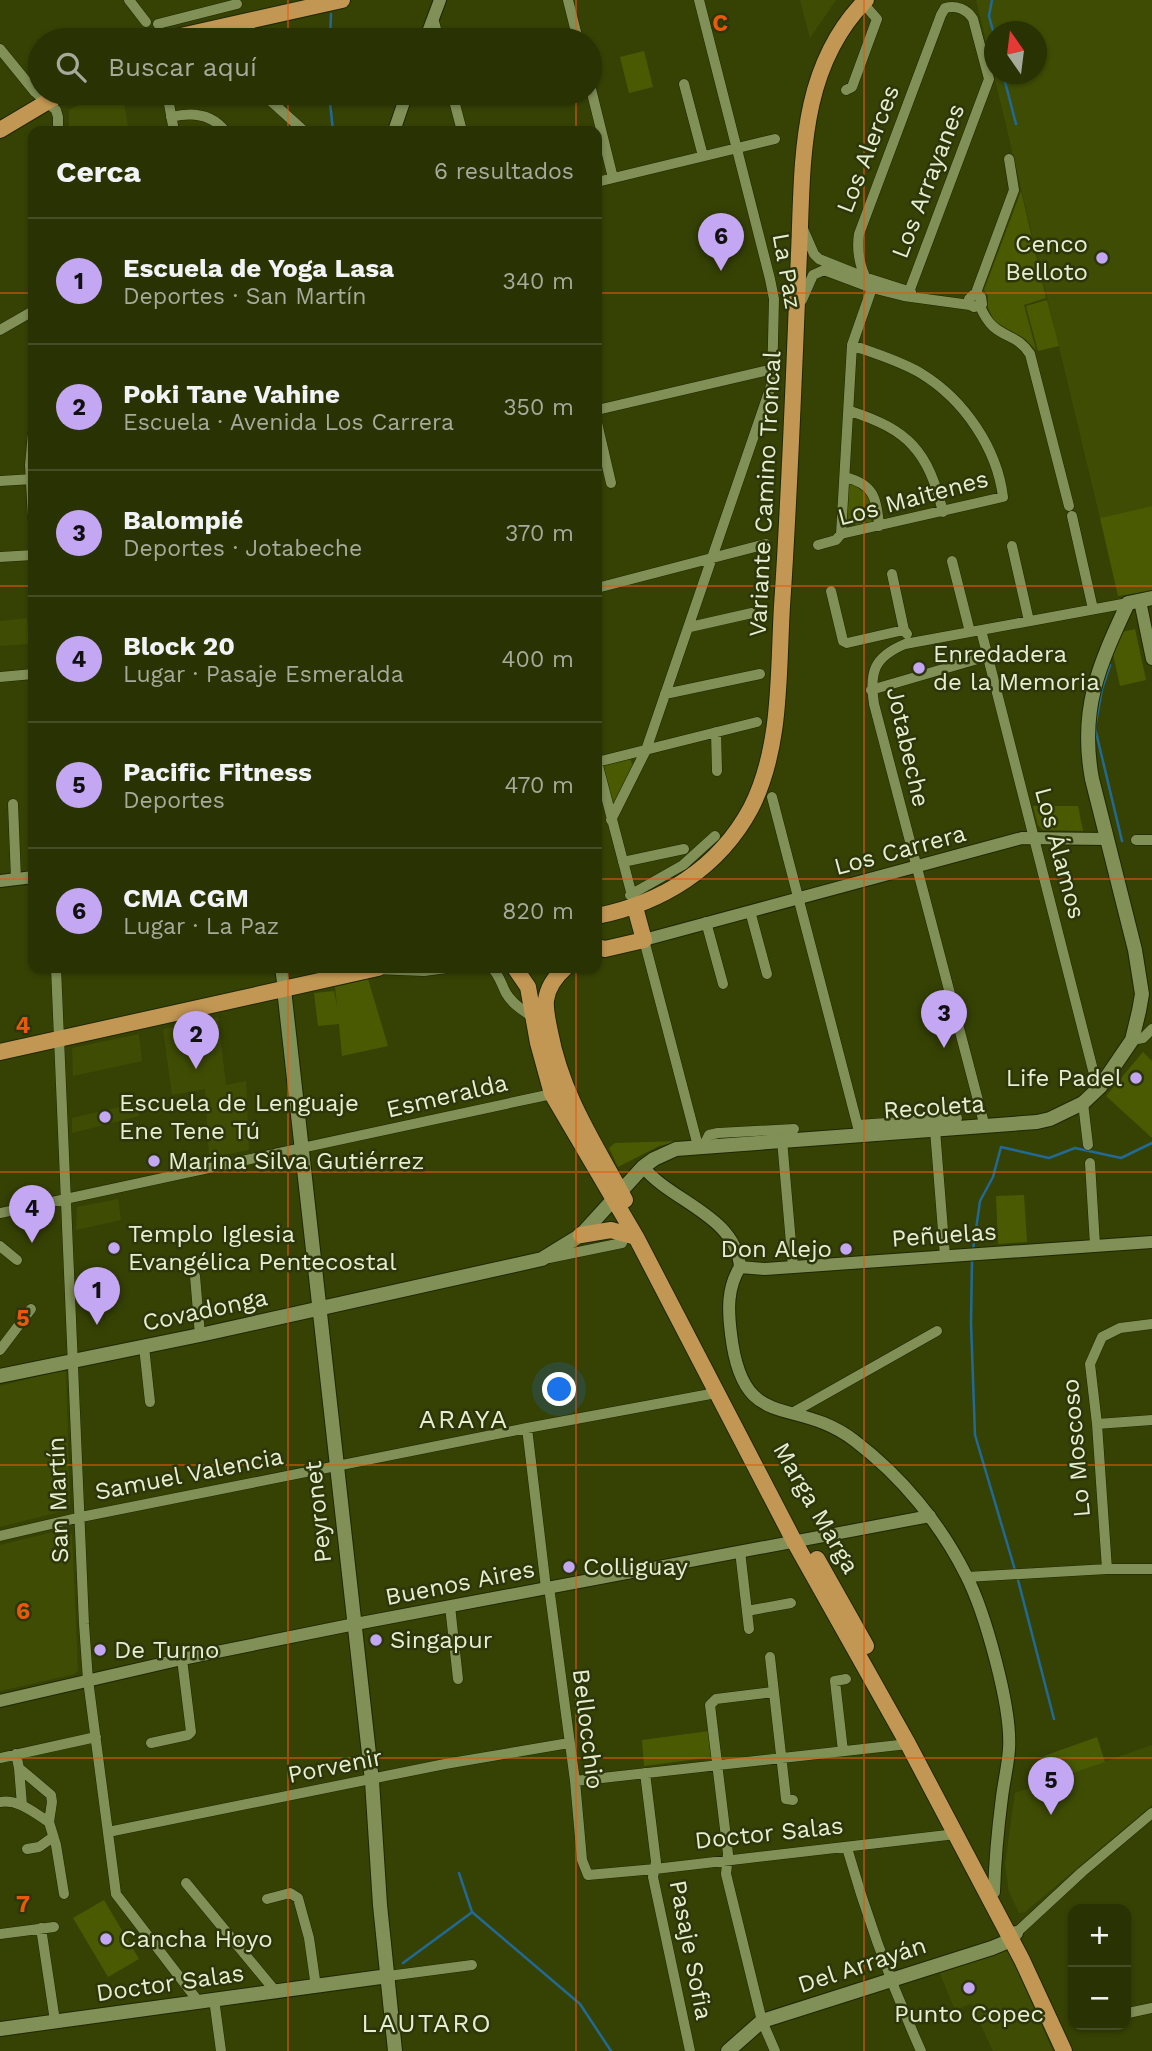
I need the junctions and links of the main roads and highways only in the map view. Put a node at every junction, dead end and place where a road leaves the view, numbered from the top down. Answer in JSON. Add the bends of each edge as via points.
{"nodes":[{"id":1,"x":342,"y":0,"type":"edge"},
{"id":2,"x":864,"y":1,"type":"edge"},
{"id":3,"x":226,"y":28,"type":"edge"},
{"id":4,"x":43,"y":105,"type":"edge"},
{"id":5,"x":0,"y":130,"type":"edge"},
{"id":6,"x":1140,"y":601,"type":"edge"},
{"id":7,"x":632,"y":901,"type":"junction"},
{"id":8,"x":602,"y":914,"type":"edge"},
{"id":9,"x":602,"y":948,"type":"edge"},
{"id":10,"x":354,"y":973,"type":"edge"},
{"id":11,"x":518,"y":973,"type":"edge"},
{"id":12,"x":561,"y":973,"type":"edge"},
{"id":13,"x":284,"y":989,"type":"junction"},
{"id":14,"x":0,"y":1052,"type":"edge"},
{"id":15,"x":617,"y":1195,"type":"junction"},
{"id":16,"x":581,"y":1236,"type":"junction"},
{"id":17,"x":629,"y":1240,"type":"junction"},
{"id":18,"x":319,"y":1308,"type":"junction"},
{"id":19,"x":0,"y":1376,"type":"edge"},
{"id":20,"x":799,"y":1539,"type":"junction"},
{"id":21,"x":1014,"y":1936,"type":"junction"},
{"id":22,"x":388,"y":1976,"type":"junction"},
{"id":23,"x":0,"y":2029,"type":"edge"},
{"id":24,"x":395,"y":2051,"type":"edge"},
{"id":25,"x":728,"y":2051,"type":"edge"},
{"id":26,"x":1064,"y":2051,"type":"edge"},
{"id":27,"x":1071,"y":2051,"type":"edge"}],
"edges":[{"from":1,"to":3,"type":"main road"},
{"from":2,"to":7,"type":"main road","name":"Variante Camino Troncal","via":[[830,51],[811,100],[800,222],[777,684],[767,766],[752,805],[712,861],[658,897]]},
{"from":4,"to":5,"type":"main road"},
{"from":6,"to":15,"type":"main road","name":"Recoleta","via":[[1095,681],[1087,729],[1092,779],[1142,993],[1132,1040],[1100,1087],[1083,1103],[1037,1122],[859,1130],[676,1149],[643,1167]]},
{"from":7,"to":8,"type":"main road","name":"Variante Camino Troncal"},
{"from":7,"to":9,"type":"main road","via":[[644,940]]},
{"from":10,"to":13,"type":"main road"},
{"from":11,"to":15,"type":"main road","name":"Marga Marga","via":[[528,987],[552,1094]]},
{"from":12,"to":15,"type":"main road","name":"Marga Marga","via":[[550,987],[546,1007],[556,1058],[574,1112]]},
{"from":13,"to":14,"type":"main road"},
{"from":13,"to":18,"type":"main road","name":"Peyronet"},
{"from":15,"to":16,"type":"main road","name":"Covadonga"},
{"from":15,"to":17,"type":"main road","name":"Marga Marga"},
{"from":15,"to":20,"type":"main road","name":"Marga Marga"},
{"from":16,"to":17,"type":"main road","via":[[611,1230]]},
{"from":16,"to":18,"type":"main road","name":"Covadonga","via":[[542,1259]]},
{"from":17,"to":20,"type":"main road","name":"Marga Marga"},
{"from":18,"to":19,"type":"main road","name":"Covadonga"},
{"from":18,"to":22,"type":"main road","name":"Peyronet","via":[[372,1781]]},
{"from":20,"to":21,"type":"main road","name":"Marga Marga"},
{"from":20,"to":21,"type":"main road","name":"Marga Marga","via":[[843,1602]]},
{"from":21,"to":25,"type":"main road","name":"Del Arrayán","via":[[992,1948],[762,2021]]},
{"from":21,"to":26,"type":"main road","name":"Marga Marga"},
{"from":21,"to":27,"type":"main road","name":"Marga Marga"},
{"from":22,"to":23,"type":"main road","name":"Doctor Salas"},
{"from":22,"to":24,"type":"main road","name":"Peyronet"}]}
